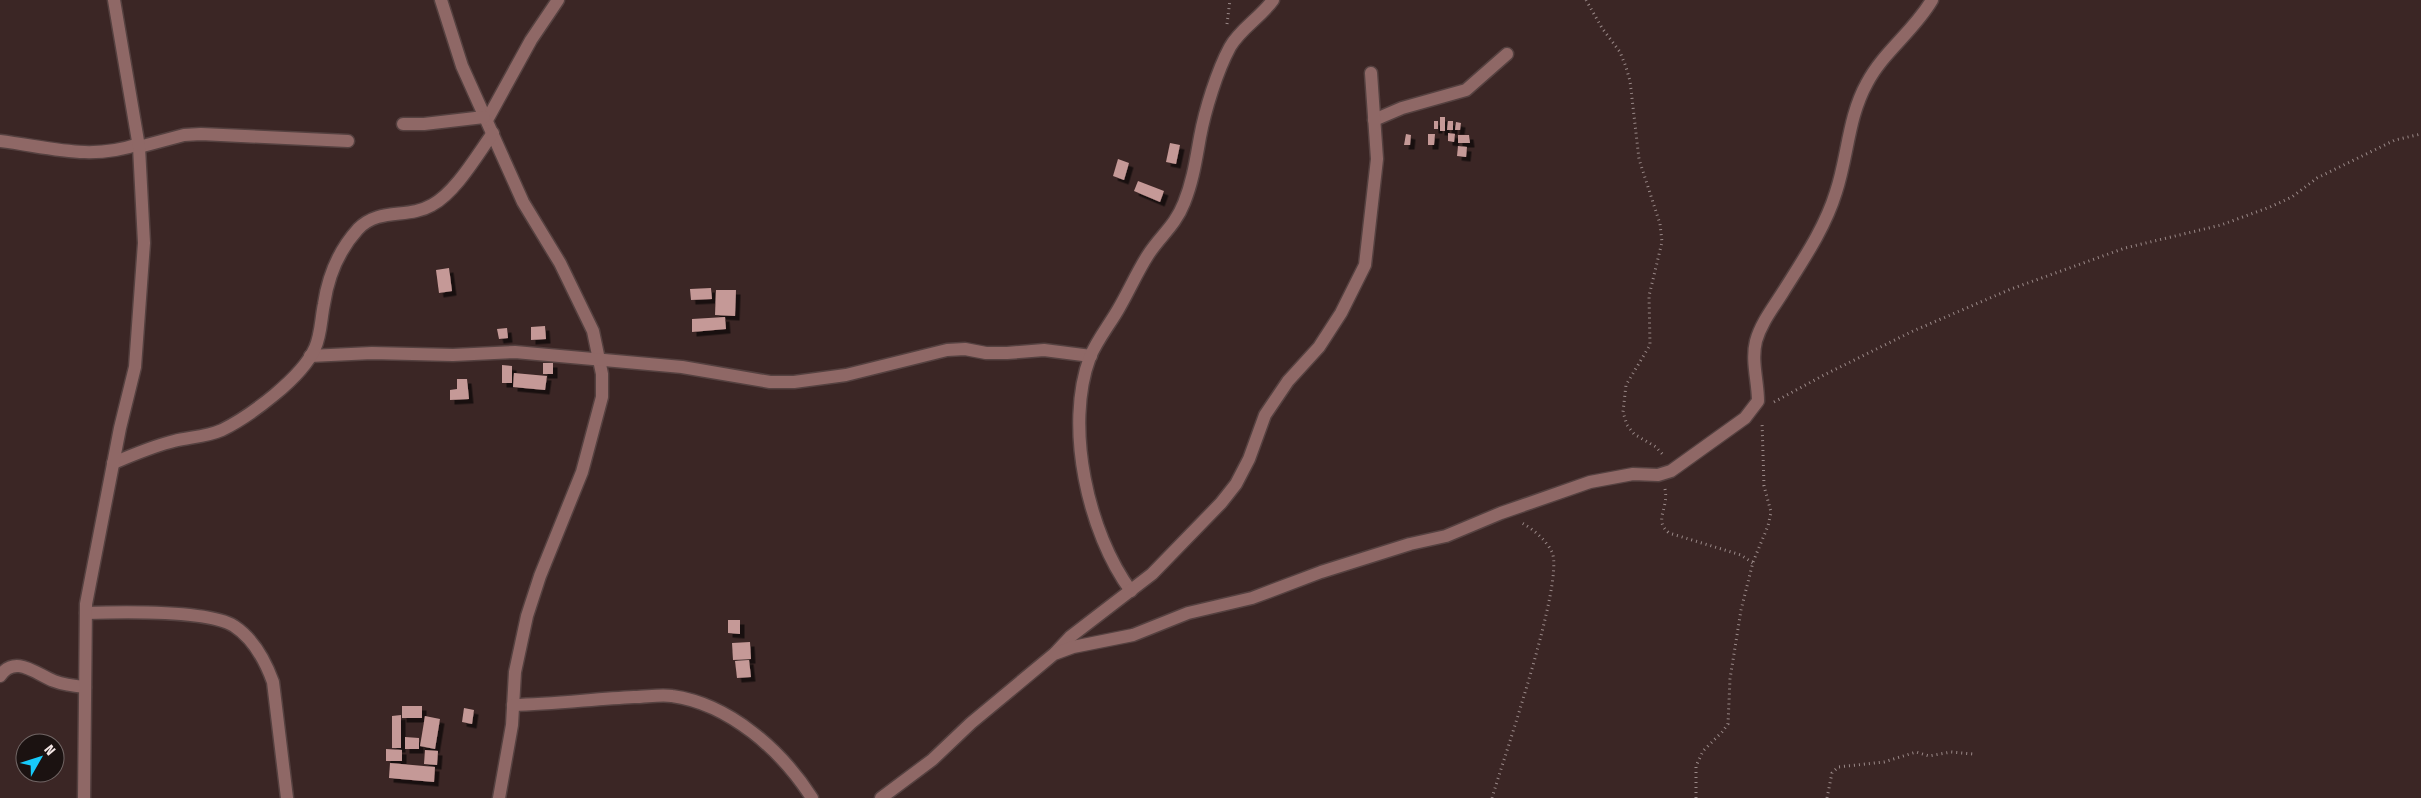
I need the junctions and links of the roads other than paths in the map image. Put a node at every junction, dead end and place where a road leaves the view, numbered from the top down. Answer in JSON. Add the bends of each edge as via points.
{"nodes":[{"id":1,"x":114,"y":0,"type":"edge"},
{"id":2,"x":441,"y":0,"type":"edge"},
{"id":3,"x":558,"y":0,"type":"edge"},
{"id":4,"x":1273,"y":0,"type":"edge"},
{"id":5,"x":1932,"y":0,"type":"edge"},
{"id":6,"x":1507,"y":54,"type":"dead end"},
{"id":7,"x":1371,"y":73,"type":"dead end"},
{"id":8,"x":486,"y":119,"type":"junction"},
{"id":9,"x":1374,"y":120,"type":"junction"},
{"id":10,"x":403,"y":124,"type":"dead end"},
{"id":11,"x":493,"y":133,"type":"junction"},
{"id":12,"x":348,"y":141,"type":"dead end"},
{"id":13,"x":0,"y":142,"type":"edge"},
{"id":14,"x":139,"y":145,"type":"junction"},
{"id":15,"x":310,"y":356,"type":"junction"},
{"id":16,"x":1090,"y":356,"type":"junction"},
{"id":17,"x":599,"y":358,"type":"junction"},
{"id":18,"x":113,"y":463,"type":"junction"},
{"id":19,"x":1130,"y":591,"type":"junction"},
{"id":20,"x":86,"y":613,"type":"junction"},
{"id":21,"x":1054,"y":654,"type":"junction"},
{"id":22,"x":0,"y":676,"type":"edge"},
{"id":23,"x":85,"y":687,"type":"junction"},
{"id":24,"x":514,"y":705,"type":"junction"},
{"id":25,"x":84,"y":798,"type":"edge"},
{"id":26,"x":287,"y":798,"type":"edge"},
{"id":27,"x":499,"y":798,"type":"edge"},
{"id":28,"x":812,"y":798,"type":"edge"},
{"id":29,"x":882,"y":798,"type":"edge"}],
"edges":[{"from":1,"to":14,"type":"street"},
{"from":2,"to":8,"type":"street","via":[[458,57]]},
{"from":3,"to":8,"type":"street"},
{"from":4,"to":16,"type":"street","via":[[1230,48],[1222,63],[1184,204],[1173,225],[1148,255]]},
{"from":5,"to":21,"type":"street","via":[[1867,83],[1857,107],[1837,192],[1808,252],[1764,320],[1756,342],[1754,364],[1757,409],[1671,471],[1590,482],[1446,536],[1345,564],[1252,598],[1188,613],[1133,635]]},
{"from":6,"to":9,"type":"street","via":[[1466,90],[1402,108]]},
{"from":7,"to":9,"type":"street"},
{"from":8,"to":10,"type":"street"},
{"from":8,"to":11,"type":"street"},
{"from":9,"to":19,"type":"street","via":[[1377,159],[1365,265],[1341,313],[1319,347],[1288,382],[1265,415],[1236,484],[1185,542]]},
{"from":11,"to":15,"type":"street","via":[[467,170],[433,205],[415,212],[375,216],[359,228],[344,246],[330,277],[315,349]]},
{"from":11,"to":17,"type":"street","via":[[523,202],[560,263],[593,331]]},
{"from":12,"to":14,"type":"street","via":[[202,134]]},
{"from":13,"to":14,"type":"street","via":[[88,154]]},
{"from":14,"to":18,"type":"street","via":[[144,243],[141,307],[134,367]]},
{"from":15,"to":17,"type":"street","via":[[515,352]]},
{"from":15,"to":18,"type":"street","via":[[280,389],[222,430],[165,444]]},
{"from":16,"to":17,"type":"street","via":[[1044,350],[986,354],[966,349],[947,350],[846,375],[794,382],[770,382],[716,371]]},
{"from":16,"to":19,"type":"street","via":[[1080,411],[1084,475],[1092,515],[1104,546]]},
{"from":17,"to":24,"type":"street","via":[[602,397],[598,416],[582,472],[527,616],[515,672]]},
{"from":18,"to":20,"type":"street"},
{"from":19,"to":21,"type":"street","via":[[1070,637]]},
{"from":20,"to":23,"type":"street"},
{"from":20,"to":26,"type":"street","via":[[161,613],[224,621],[248,638],[273,682]]},
{"from":21,"to":29,"type":"street","via":[[932,760]]},
{"from":22,"to":23,"type":"street","via":[[9,668],[19,666],[31,668],[53,680]]},
{"from":23,"to":25,"type":"street"},
{"from":24,"to":27,"type":"street"},
{"from":24,"to":28,"type":"street","via":[[672,696],[707,706],[746,727],[767,744],[789,765]]}]}
